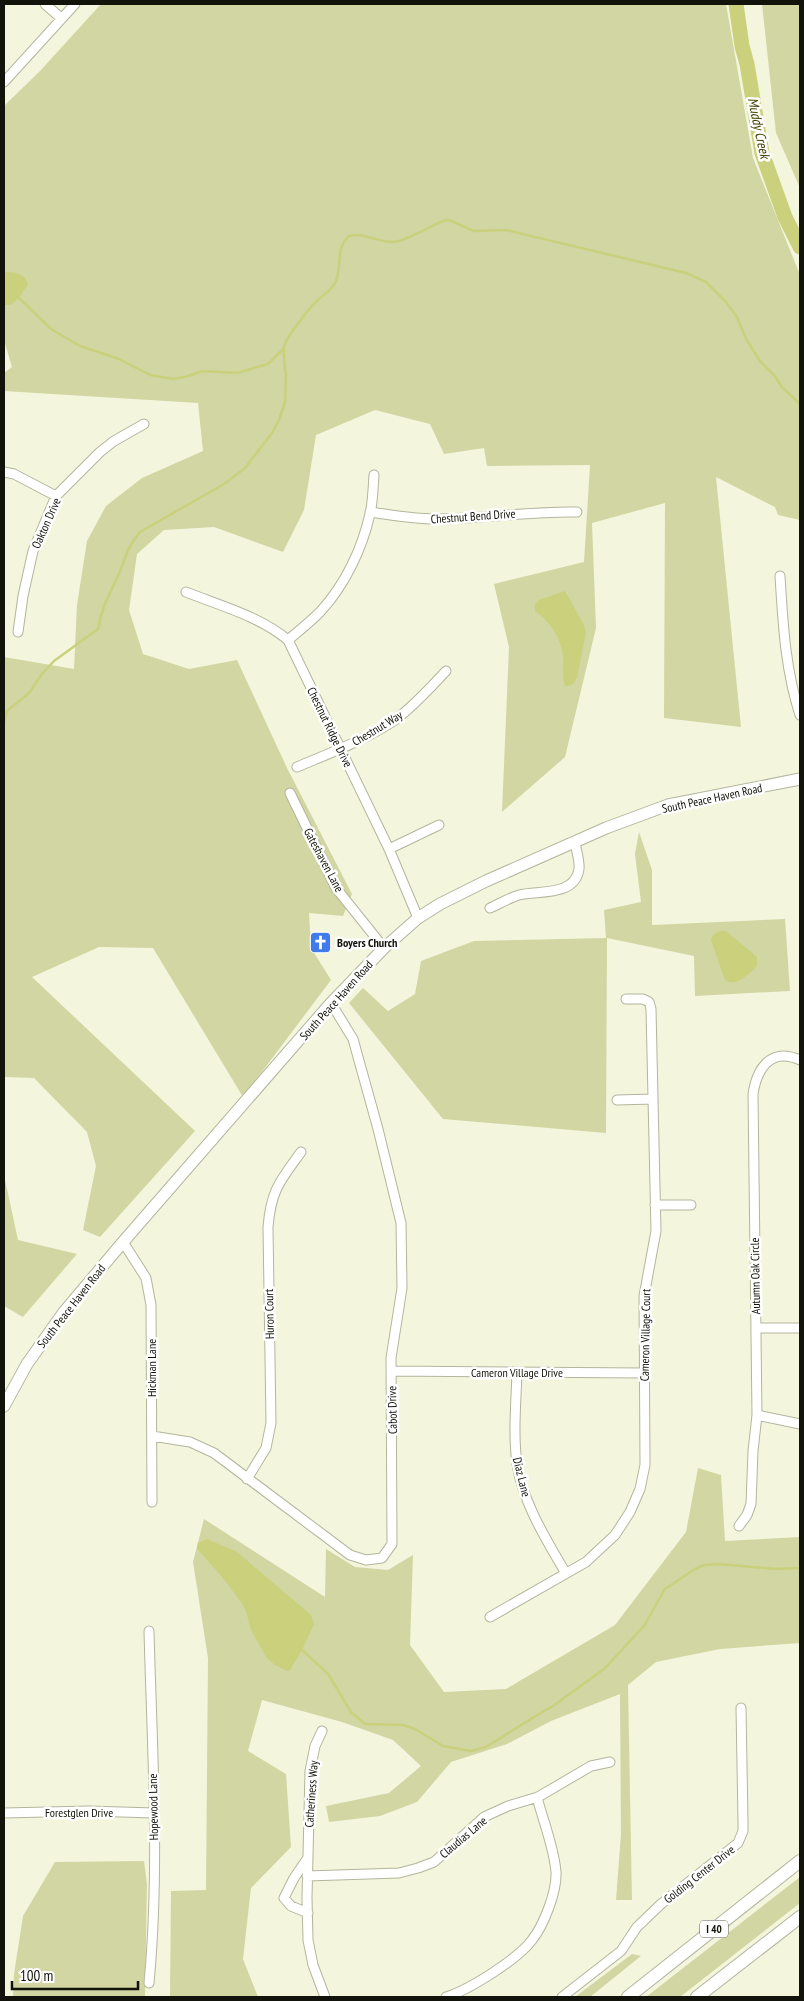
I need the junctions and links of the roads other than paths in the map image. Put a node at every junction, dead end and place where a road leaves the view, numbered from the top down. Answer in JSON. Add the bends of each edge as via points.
{"nodes":[{"id":1,"x":45,"y":4,"type":"edge"},
{"id":2,"x":75,"y":4,"type":"edge"},
{"id":3,"x":61,"y":18,"type":"junction"},
{"id":4,"x":4,"y":82,"type":"edge"},
{"id":5,"x":144,"y":424,"type":"dead end"},
{"id":6,"x":4,"y":472,"type":"edge"},
{"id":7,"x":374,"y":475,"type":"dead end"},
{"id":8,"x":56,"y":496,"type":"junction"},
{"id":9,"x":370,"y":512,"type":"junction"},
{"id":10,"x":577,"y":512,"type":"dead end"},
{"id":11,"x":780,"y":576,"type":"dead end"},
{"id":12,"x":186,"y":592,"type":"dead end"},
{"id":13,"x":18,"y":632,"type":"dead end"},
{"id":14,"x":288,"y":640,"type":"junction"},
{"id":15,"x":446,"y":671,"type":"dead end"},
{"id":16,"x":800,"y":715,"type":"edge"},
{"id":17,"x":340,"y":749,"type":"junction"},
{"id":18,"x":297,"y":767,"type":"dead end"},
{"id":19,"x":800,"y":778,"type":"edge"},
{"id":20,"x":290,"y":793,"type":"dead end"},
{"id":21,"x":439,"y":825,"type":"dead end"},
{"id":22,"x":575,"y":842,"type":"junction"},
{"id":23,"x":389,"y":849,"type":"junction"},
{"id":24,"x":490,"y":908,"type":"dead end"},
{"id":25,"x":418,"y":918,"type":"junction"},
{"id":26,"x":384,"y":948,"type":"junction"},
{"id":27,"x":626,"y":999,"type":"dead end"},
{"id":28,"x":331,"y":1004,"type":"junction"},
{"id":29,"x":800,"y":1060,"type":"edge"},
{"id":30,"x":653,"y":1099,"type":"junction"},
{"id":31,"x":616,"y":1100,"type":"dead end"},
{"id":32,"x":301,"y":1152,"type":"dead end"},
{"id":33,"x":691,"y":1204,"type":"dead end"},
{"id":34,"x":656,"y":1205,"type":"junction"},
{"id":35,"x":123,"y":1242,"type":"junction"},
{"id":36,"x":756,"y":1328,"type":"junction"},
{"id":37,"x":800,"y":1328,"type":"edge"},
{"id":38,"x":391,"y":1371,"type":"junction"},
{"id":39,"x":518,"y":1372,"type":"junction"},
{"id":40,"x":643,"y":1373,"type":"junction"},
{"id":41,"x":4,"y":1406,"type":"edge"},
{"id":42,"x":757,"y":1415,"type":"junction"},
{"id":43,"x":800,"y":1424,"type":"edge"},
{"id":44,"x":152,"y":1436,"type":"junction"},
{"id":45,"x":247,"y":1479,"type":"junction"},
{"id":46,"x":152,"y":1502,"type":"dead end"},
{"id":47,"x":739,"y":1526,"type":"dead end"},
{"id":48,"x":565,"y":1572,"type":"junction"},
{"id":49,"x":490,"y":1617,"type":"dead end"},
{"id":50,"x":149,"y":1631,"type":"dead end"},
{"id":51,"x":741,"y":1708,"type":"dead end"},
{"id":52,"x":322,"y":1731,"type":"dead end"},
{"id":53,"x":610,"y":1762,"type":"dead end"},
{"id":54,"x":537,"y":1797,"type":"junction"},
{"id":55,"x":4,"y":1813,"type":"edge"},
{"id":56,"x":154,"y":1813,"type":"junction"},
{"id":57,"x":308,"y":1859,"type":"junction"},
{"id":58,"x":800,"y":1861,"type":"edge"},
{"id":59,"x":307,"y":1876,"type":"junction"},
{"id":60,"x":308,"y":1913,"type":"junction"},
{"id":61,"x":800,"y":1917,"type":"edge"},
{"id":62,"x":149,"y":1983,"type":"dead end"},
{"id":63,"x":325,"y":1997,"type":"edge"},
{"id":64,"x":446,"y":1997,"type":"edge"},
{"id":65,"x":562,"y":1997,"type":"edge"},
{"id":66,"x":628,"y":1997,"type":"edge"},
{"id":67,"x":697,"y":1997,"type":"edge"}],
"edges":[{"from":1,"to":3,"type":"street"},
{"from":2,"to":3,"type":"street"},
{"from":3,"to":4,"type":"street"},
{"from":5,"to":8,"type":"street","name":"Oakton Drive","via":[[100,452]]},
{"from":6,"to":8,"type":"street"},
{"from":7,"to":9,"type":"street"},
{"from":8,"to":13,"type":"street","name":"Oakton Drive","via":[[33,551]]},
{"from":9,"to":10,"type":"street","name":"Chestnut Bend Drive","via":[[434,519]]},
{"from":9,"to":14,"type":"street","via":[[357,554],[339,588],[319,612]]},
{"from":11,"to":16,"type":"street","via":[[785,645]]},
{"from":12,"to":14,"type":"street","name":"Chestnut Ridge Drive","via":[[258,620]]},
{"from":14,"to":17,"type":"street","name":"Chestnut Ridge Drive"},
{"from":15,"to":17,"type":"street","name":"Chestnut Way","via":[[396,719]]},
{"from":17,"to":18,"type":"street","name":"Chestnut Way"},
{"from":17,"to":23,"type":"street","name":"Chestnut Ridge Drive"},
{"from":19,"to":22,"type":"main road","name":"South Peace Haven Road","via":[[668,806]]},
{"from":20,"to":26,"type":"street","name":"Gateshaven Lane","via":[[336,888]]},
{"from":21,"to":23,"type":"street"},
{"from":22,"to":24,"type":"street","via":[[579,867],[577,877],[570,885],[560,890],[519,895]]},
{"from":22,"to":25,"type":"main road","name":"South Peace Haven Road","via":[[448,900]]},
{"from":23,"to":25,"type":"street","name":"Chestnut Ridge Drive"},
{"from":25,"to":26,"type":"main road","name":"South Peace Haven Road"},
{"from":26,"to":28,"type":"main road","name":"South Peace Haven Road"},
{"from":27,"to":30,"type":"street","name":"Cameron Village Court","via":[[649,1002]]},
{"from":28,"to":35,"type":"main road","name":"South Peace Haven Road"},
{"from":28,"to":38,"type":"street","name":"Cabot Drive","via":[[353,1039],[401,1223],[402,1288]]},
{"from":29,"to":36,"type":"street","name":"Autumn Oak Circle","via":[[784,1056],[768,1061],[761,1067],[755,1081]]},
{"from":30,"to":31,"type":"street"},
{"from":30,"to":34,"type":"street","name":"Cameron Village Court"},
{"from":32,"to":45,"type":"street","name":"Huron Court","via":[[276,1187],[270,1206],[271,1423],[266,1448]]},
{"from":33,"to":34,"type":"street"},
{"from":34,"to":40,"type":"street","name":"Cameron Village Court","via":[[656,1231],[644,1296]]},
{"from":35,"to":41,"type":"main road","name":"South Peace Haven Road","via":[[64,1312],[27,1364]]},
{"from":35,"to":44,"type":"street","name":"Hickman Lane","via":[[146,1278],[151,1305]]},
{"from":36,"to":37,"type":"street"},
{"from":36,"to":42,"type":"street","name":"Autumn Oak Circle"},
{"from":38,"to":39,"type":"street","name":"Cameron Village Drive"},
{"from":38,"to":45,"type":"street","name":"Cabot Drive","via":[[392,1544],[382,1558],[366,1560],[350,1555]]},
{"from":39,"to":40,"type":"street","name":"Cameron Village Drive"},
{"from":39,"to":48,"type":"street","name":"Diaz Lane","via":[[517,1466],[535,1518]]},
{"from":40,"to":48,"type":"street","name":"Cameron Village Court","via":[[646,1445],[640,1489],[615,1535],[586,1562]]},
{"from":42,"to":43,"type":"street"},
{"from":42,"to":47,"type":"street","name":"Autumn Oak Circle","via":[[752,1451],[751,1504]]},
{"from":44,"to":45,"type":"street","name":"Cabot Drive","via":[[177,1438],[202,1447]]},
{"from":44,"to":46,"type":"street","name":"Hickman Lane"},
{"from":48,"to":49,"type":"street","name":"Cameron Village Court"},
{"from":50,"to":56,"type":"street","name":"Hopewood Lane"},
{"from":51,"to":65,"type":"street","name":"Golding Center Drive","via":[[743,1831],[738,1843],[660,1904],[637,1927],[621,1951]]},
{"from":52,"to":57,"type":"street","name":"Catheriness Way","via":[[310,1771]]},
{"from":53,"to":54,"type":"street","name":"Claudias Lane","via":[[591,1766]]},
{"from":54,"to":59,"type":"street","name":"Claudias Lane","via":[[484,1817],[434,1862],[418,1868],[399,1873]]},
{"from":54,"to":64,"type":"street","via":[[556,1872],[554,1892],[544,1919],[532,1940],[518,1953],[478,1983]]},
{"from":55,"to":56,"type":"street","name":"Forestglen Drive"},
{"from":56,"to":62,"type":"street","name":"Hopewood Lane","via":[[154,1934]]},
{"from":57,"to":59,"type":"street","name":"Catheriness Way"},
{"from":57,"to":60,"type":"street","via":[[284,1898],[291,1906]]},
{"from":58,"to":66,"type":"highway","number":"I 40"},
{"from":59,"to":60,"type":"street","name":"Catheriness Way"},
{"from":60,"to":63,"type":"street","name":"Catheriness Way","via":[[308,1940],[313,1965]]},
{"from":61,"to":67,"type":"highway"}]}
